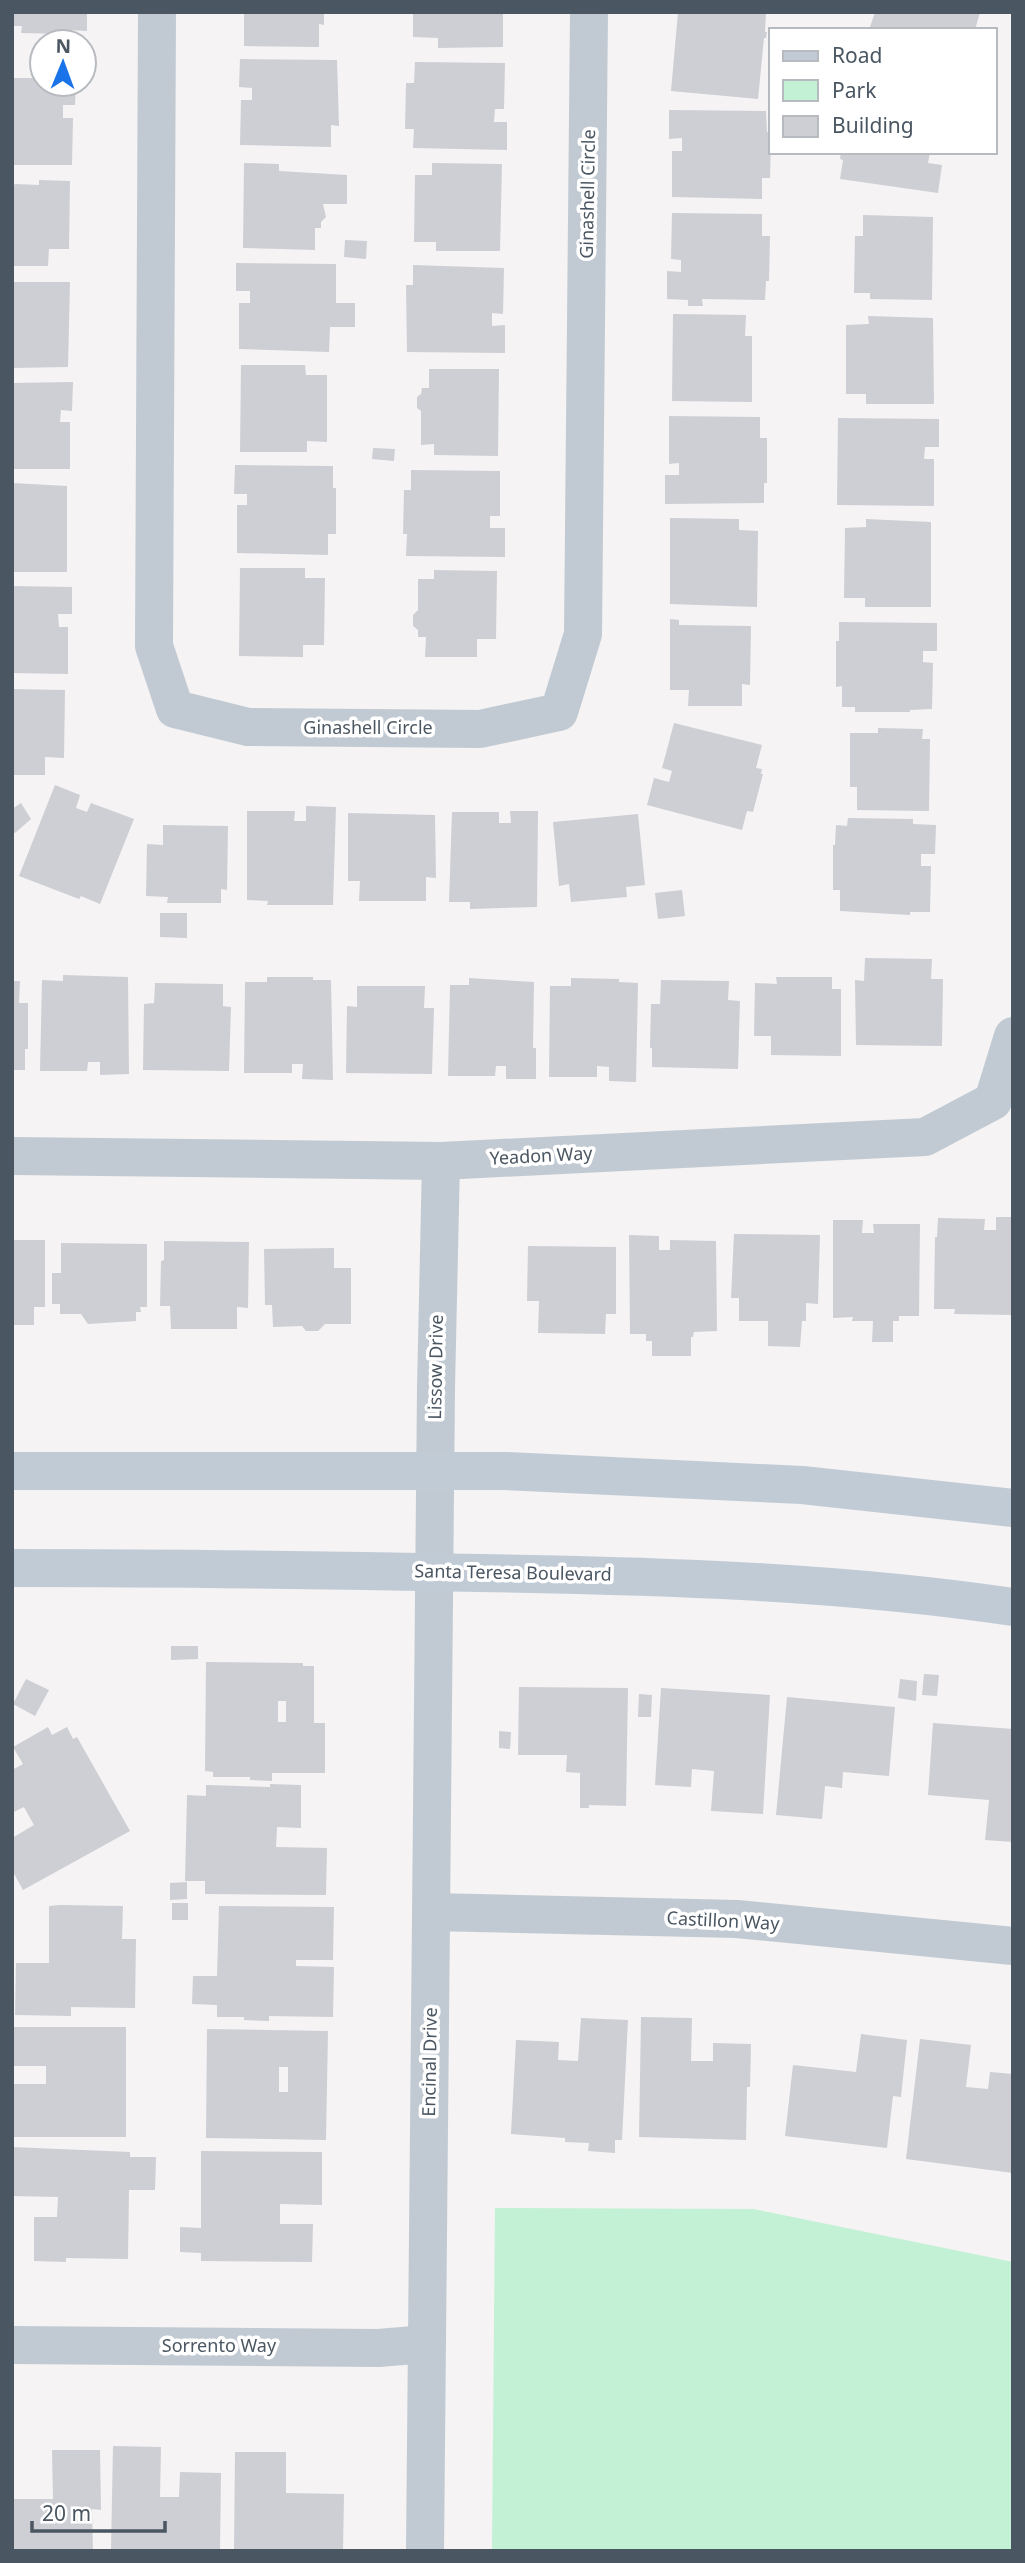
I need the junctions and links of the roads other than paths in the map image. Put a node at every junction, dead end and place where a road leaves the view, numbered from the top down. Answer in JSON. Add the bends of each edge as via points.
{"nodes":[{"id":1,"x":158,"y":12,"type":"edge"},
{"id":2,"x":589,"y":12,"type":"edge"},
{"id":3,"x":1013,"y":1036,"type":"edge"},
{"id":4,"x":12,"y":1156,"type":"edge"},
{"id":5,"x":441,"y":1161,"type":"junction"},
{"id":6,"x":435,"y":1470,"type":"junction"},
{"id":7,"x":12,"y":1471,"type":"edge"},
{"id":8,"x":1013,"y":1508,"type":"edge"},
{"id":9,"x":12,"y":1568,"type":"edge"},
{"id":10,"x":435,"y":1572,"type":"junction"},
{"id":11,"x":1013,"y":1607,"type":"edge"},
{"id":12,"x":432,"y":1912,"type":"junction"},
{"id":13,"x":1013,"y":1946,"type":"edge"},
{"id":14,"x":426,"y":2344,"type":"junction"},
{"id":15,"x":12,"y":2345,"type":"edge"},
{"id":16,"x":425,"y":2551,"type":"edge"}],
"edges":[{"from":1,"to":2,"type":"street","name":"Ginashell Circle","via":[[154,646],[175,709],[248,727],[467,729],[559,712],[583,634]]},
{"from":3,"to":5,"type":"street","name":"Yeadon Way","via":[[993,1101],[925,1137]]},
{"from":4,"to":5,"type":"street","name":"Yeadon Way"},
{"from":5,"to":6,"type":"street","name":"Lissow Drive"},
{"from":6,"to":7,"type":"main road"},
{"from":6,"to":8,"type":"main road","via":[[802,1485]]},
{"from":6,"to":10,"type":"street","name":"Lissow Drive"},
{"from":9,"to":10,"type":"main road","name":"Santa Teresa Boulevard"},
{"from":10,"to":11,"type":"main road","name":"Santa Teresa Boulevard","via":[[806,1584]]},
{"from":10,"to":12,"type":"street","name":"Encinal Drive"},
{"from":12,"to":13,"type":"street","name":"Castillon Way","via":[[737,1919]]},
{"from":12,"to":14,"type":"street","name":"Encinal Drive"},
{"from":14,"to":15,"type":"street","name":"Sorrento Way","via":[[378,2348]]},
{"from":14,"to":16,"type":"street","name":"Encinal Drive"}]}
